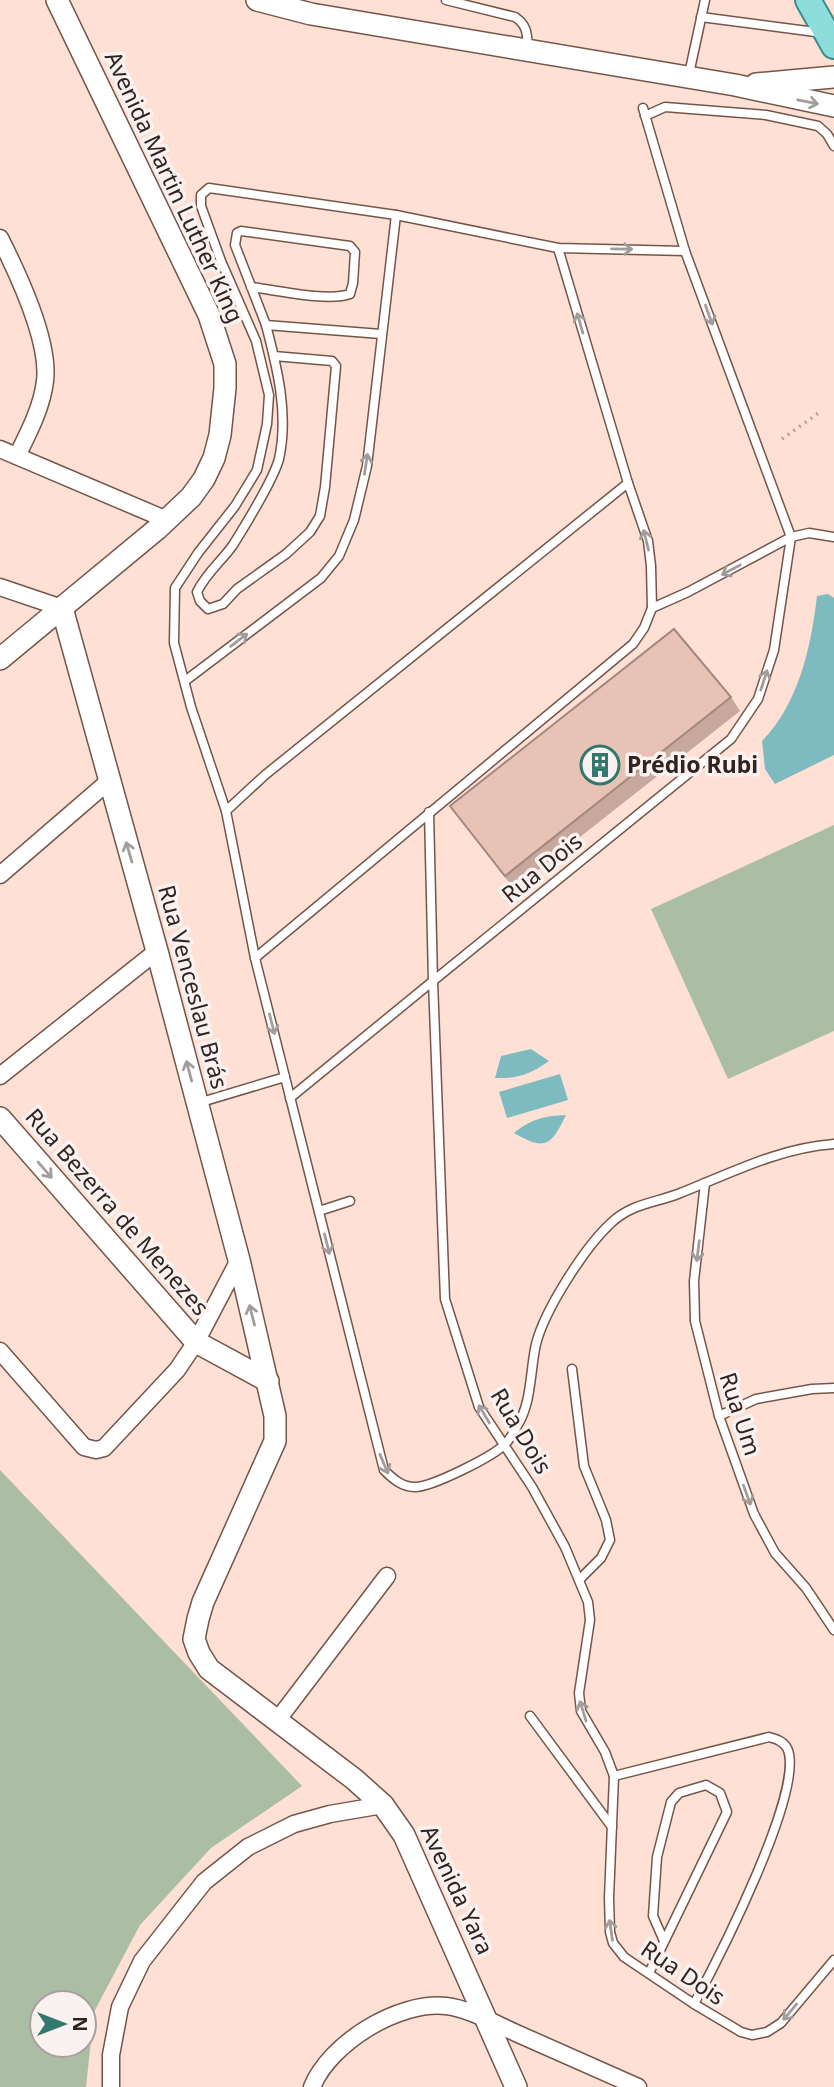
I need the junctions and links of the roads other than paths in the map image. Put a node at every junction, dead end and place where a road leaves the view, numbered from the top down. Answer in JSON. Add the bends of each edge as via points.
{"nodes":[{"id":1,"x":57,"y":0,"type":"edge"},
{"id":2,"x":70,"y":0,"type":"edge"},
{"id":3,"x":257,"y":0,"type":"edge"},
{"id":4,"x":446,"y":0,"type":"edge"},
{"id":5,"x":705,"y":0,"type":"edge"},
{"id":6,"x":808,"y":0,"type":"edge"},
{"id":7,"x":701,"y":17,"type":"junction"},
{"id":8,"x":67,"y":22,"type":"junction"},
{"id":9,"x":831,"y":40,"type":"edge"},
{"id":10,"x":528,"y":50,"type":"junction"},
{"id":11,"x":688,"y":77,"type":"junction"},
{"id":12,"x":834,"y":77,"type":"edge"},
{"id":13,"x":735,"y":85,"type":"junction"},
{"id":14,"x":834,"y":106,"type":"edge"},
{"id":15,"x":834,"y":146,"type":"edge"},
{"id":16,"x":397,"y":215,"type":"junction"},
{"id":17,"x":0,"y":238,"type":"edge"},
{"id":18,"x":558,"y":248,"type":"junction"},
{"id":19,"x":685,"y":251,"type":"junction"},
{"id":20,"x":251,"y":287,"type":"junction"},
{"id":21,"x":266,"y":325,"type":"junction"},
{"id":22,"x":381,"y":334,"type":"junction"},
{"id":23,"x":274,"y":356,"type":"junction"},
{"id":24,"x":0,"y":449,"type":"edge"},
{"id":25,"x":18,"y":456,"type":"junction"},
{"id":26,"x":628,"y":483,"type":"junction"},
{"id":27,"x":167,"y":520,"type":"junction"},
{"id":28,"x":791,"y":537,"type":"junction"},
{"id":29,"x":834,"y":537,"type":"edge"},
{"id":30,"x":0,"y":587,"type":"edge"},
{"id":31,"x":62,"y":608,"type":"junction"},
{"id":32,"x":652,"y":608,"type":"junction"},
{"id":33,"x":0,"y":659,"type":"edge"},
{"id":34,"x":184,"y":681,"type":"junction"},
{"id":35,"x":109,"y":781,"type":"junction"},
{"id":36,"x":226,"y":811,"type":"junction"},
{"id":37,"x":429,"y":812,"type":"junction"},
{"id":38,"x":0,"y":875,"type":"edge"},
{"id":39,"x":158,"y":951,"type":"junction"},
{"id":40,"x":254,"y":958,"type":"junction"},
{"id":41,"x":433,"y":981,"type":"junction"},
{"id":42,"x":0,"y":1076,"type":"edge"},
{"id":43,"x":285,"y":1077,"type":"junction"},
{"id":44,"x":290,"y":1098,"type":"junction"},
{"id":45,"x":197,"y":1103,"type":"junction"},
{"id":46,"x":0,"y":1118,"type":"edge"},
{"id":47,"x":834,"y":1144,"type":"edge"},
{"id":48,"x":705,"y":1183,"type":"junction"},
{"id":49,"x":349,"y":1201,"type":"dead end"},
{"id":50,"x":318,"y":1211,"type":"junction"},
{"id":51,"x":239,"y":1260,"type":"junction"},
{"id":52,"x":196,"y":1342,"type":"junction"},
{"id":53,"x":0,"y":1351,"type":"edge"},
{"id":54,"x":572,"y":1369,"type":"dead end"},
{"id":55,"x":268,"y":1381,"type":"junction"},
{"id":56,"x":834,"y":1388,"type":"edge"},
{"id":57,"x":719,"y":1416,"type":"junction"},
{"id":58,"x":504,"y":1446,"type":"junction"},
{"id":59,"x":387,"y":1576,"type":"dead end"},
{"id":60,"x":580,"y":1579,"type":"junction"},
{"id":61,"x":834,"y":1630,"type":"edge"},
{"id":62,"x":209,"y":1669,"type":"joint"},
{"id":63,"x":530,"y":1716,"type":"dead end"},
{"id":64,"x":276,"y":1723,"type":"junction"},
{"id":65,"x":614,"y":1776,"type":"junction"},
{"id":66,"x":383,"y":1805,"type":"junction"},
{"id":67,"x":612,"y":1827,"type":"junction"},
{"id":68,"x":664,"y":1941,"type":"junction"},
{"id":69,"x":832,"y":1967,"type":"edge"},
{"id":70,"x":649,"y":1973,"type":"junction"},
{"id":71,"x":694,"y":2004,"type":"junction"},
{"id":72,"x":486,"y":2019,"type":"junction"},
{"id":73,"x":111,"y":2087,"type":"edge"},
{"id":74,"x":312,"y":2087,"type":"edge"},
{"id":75,"x":516,"y":2087,"type":"edge"},
{"id":76,"x":638,"y":2087,"type":"edge"}],
"edges":[{"from":1,"to":8,"type":"street","name":"Avenida Martin Luther King"},
{"from":2,"to":8,"type":"street"},
{"from":3,"to":10,"type":"street","via":[[311,14]]},
{"from":4,"to":10,"type":"lane","via":[[523,23]]},
{"from":5,"to":7,"type":"lane"},
{"from":6,"to":9,"type":"main road"},
{"from":7,"to":9,"type":"lane"},
{"from":7,"to":11,"type":"lane"},
{"from":8,"to":27,"type":"street","name":"Avenida Martin Luther King","via":[[209,315],[225,364],[223,412],[214,458],[191,497]]},
{"from":10,"to":11,"type":"street"},
{"from":11,"to":13,"type":"street"},
{"from":12,"to":13,"type":"street"},
{"from":13,"to":14,"type":"street","one_way":true},
{"from":15,"to":19,"type":"lane","via":[[818,126],[766,115],[665,107],[644,112]]},
{"from":16,"to":18,"type":"lane"},
{"from":16,"to":22,"type":"lane"},
{"from":16,"to":34,"type":"lane","via":[[209,188],[201,195],[221,261],[256,341],[269,395],[257,470],[174,588],[174,643]]},
{"from":17,"to":25,"type":"street","via":[[46,360],[36,416]]},
{"from":18,"to":19,"type":"lane","one_way":true},
{"from":26,"to":18,"type":"lane","one_way":true},
{"from":19,"to":28,"type":"lane","one_way":true},
{"from":20,"to":20,"type":"lane","via":[[235,245],[234,238],[241,231],[350,246],[355,252],[350,294]]},
{"from":20,"to":21,"type":"lane"},
{"from":21,"to":22,"type":"lane"},
{"from":21,"to":23,"type":"lane"},
{"from":34,"to":22,"type":"lane","one_way":true,"via":[[321,578],[339,556],[354,520],[367,466]]},
{"from":23,"to":23,"type":"lane","via":[[332,361],[336,366],[320,516],[286,554],[223,604],[208,609],[197,592],[248,521],[278,460],[283,428]]},
{"from":24,"to":25,"type":"street"},
{"from":25,"to":27,"type":"street"},
{"from":32,"to":26,"type":"lane","one_way":true,"via":[[648,541]]},
{"from":26,"to":36,"type":"lane"},
{"from":27,"to":31,"type":"street","name":"Avenida Martin Luther King"},
{"from":28,"to":29,"type":"lane","via":[[809,533]]},
{"from":28,"to":32,"type":"lane","one_way":true},
{"from":41,"to":28,"type":"lane","name":"Rua Dois","one_way":true,"via":[[731,739],[758,699],[774,650]]},
{"from":30,"to":31,"type":"street"},
{"from":31,"to":33,"type":"street","name":"Avenida Martin Luther King"},
{"from":31,"to":35,"type":"street","name":"Rua Venceslau Brás"},
{"from":32,"to":37,"type":"lane","via":[[633,644]]},
{"from":34,"to":36,"type":"lane"},
{"from":35,"to":38,"type":"street"},
{"from":39,"to":35,"type":"street","name":"Rua Venceslau Brás","one_way":true},
{"from":36,"to":40,"type":"lane"},
{"from":37,"to":40,"type":"lane"},
{"from":37,"to":41,"type":"lane"},
{"from":39,"to":42,"type":"street"},
{"from":45,"to":39,"type":"street","name":"Rua Venceslau Brás","one_way":true},
{"from":40,"to":43,"type":"lane","one_way":true},
{"from":41,"to":44,"type":"lane"},
{"from":58,"to":41,"type":"lane","name":"Rua Dois","one_way":true,"via":[[479,1407],[444,1299]]},
{"from":43,"to":44,"type":"lane"},
{"from":43,"to":45,"type":"lane"},
{"from":44,"to":50,"type":"lane"},
{"from":45,"to":51,"type":"street","name":"Rua Venceslau Brás"},
{"from":46,"to":52,"type":"street","name":"Rua Bezerra de Menezes","one_way":true},
{"from":47,"to":48,"type":"lane","via":[[777,1154]]},
{"from":48,"to":57,"type":"lane","name":"Rua Um","one_way":true,"via":[[694,1281],[695,1321]]},
{"from":48,"to":58,"type":"lane","via":[[629,1209],[590,1248],[569,1277],[537,1342],[525,1406]]},
{"from":49,"to":50,"type":"lane"},
{"from":50,"to":58,"type":"lane","one_way":true,"via":[[384,1470],[397,1483],[416,1487],[453,1476]]},
{"from":51,"to":52,"type":"street"},
{"from":55,"to":51,"type":"street","name":"Rua Venceslau Brás","one_way":true},
{"from":52,"to":53,"type":"street","via":[[177,1370],[104,1448],[96,1450],[84,1447]]},
{"from":52,"to":55,"type":"street","name":"Rua Bezerra de Menezes"},
{"from":54,"to":60,"type":"lane","via":[[584,1466],[607,1520],[610,1540],[601,1558]]},
{"from":55,"to":62,"type":"street","name":"Rua Venceslau Brás","via":[[275,1441],[195,1629],[194,1639]]},
{"from":56,"to":57,"type":"lane","via":[[755,1399]]},
{"from":57,"to":61,"type":"lane","name":"Rua Um","one_way":true,"via":[[764,1534]]},
{"from":58,"to":60,"type":"lane","name":"Rua Dois"},
{"from":59,"to":64,"type":"street"},
{"from":65,"to":60,"type":"lane","name":"Rua Dois","one_way":true,"via":[[581,1711],[579,1693],[590,1620]]},
{"from":62,"to":64,"type":"street","name":"Avenida Yara"},
{"from":63,"to":67,"type":"lane"},
{"from":64,"to":66,"type":"street","name":"Avenida Yara"},
{"from":65,"to":67,"type":"lane","name":"Rua Dois"},
{"from":65,"to":71,"type":"lane","via":[[769,1737],[787,1746],[786,1791],[767,1848],[741,1913]]},
{"from":66,"to":72,"type":"street","name":"Avenida Yara","via":[[420,1866]]},
{"from":66,"to":73,"type":"street","via":[[294,1824],[248,1847],[204,1882],[142,1961],[120,2007],[111,2055]]},
{"from":70,"to":67,"type":"lane","name":"Rua Dois","one_way":true,"via":[[624,1957],[610,1932]]},
{"from":68,"to":68,"type":"lane","via":[[727,1812],[720,1793],[706,1785],[679,1793],[671,1802],[657,1857],[653,1916]]},
{"from":68,"to":70,"type":"lane"},
{"from":69,"to":71,"type":"lane","name":"Rua Dois","one_way":true,"via":[[781,2023],[767,2032],[741,2032]]},
{"from":70,"to":71,"type":"lane","name":"Rua Dois"},
{"from":72,"to":74,"type":"street","via":[[447,2006],[416,2008],[369,2026],[340,2047]]},
{"from":72,"to":75,"type":"street","name":"Avenida Yara"},
{"from":72,"to":76,"type":"street"}]}
